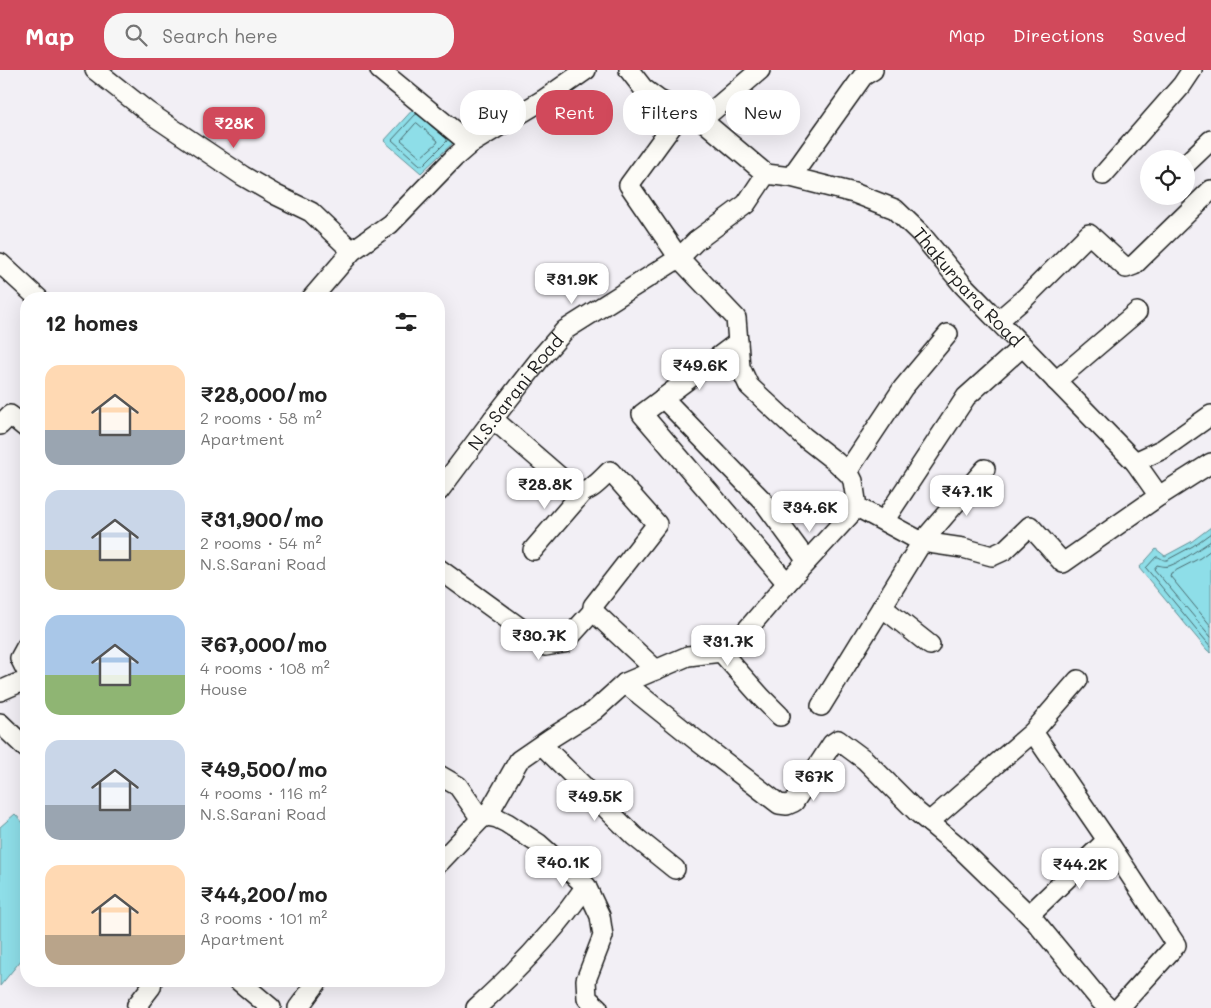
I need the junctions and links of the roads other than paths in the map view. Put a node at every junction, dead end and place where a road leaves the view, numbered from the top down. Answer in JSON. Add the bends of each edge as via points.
{"nodes":[{"id":1,"x":95,"y":70,"type":"edge"},
{"id":2,"x":380,"y":70,"type":"edge"},
{"id":3,"x":586,"y":70,"type":"edge"},
{"id":4,"x":629,"y":70,"type":"edge"},
{"id":5,"x":760,"y":70,"type":"edge"},
{"id":6,"x":873,"y":70,"type":"edge"},
{"id":7,"x":1192,"y":70,"type":"edge"},
{"id":8,"x":646,"y":90,"type":"edge"},
{"id":9,"x":716,"y":108,"type":"edge"},
{"id":10,"x":716,"y":132,"type":"edge"},
{"id":11,"x":665,"y":135,"type":"edge"},
{"id":12,"x":1211,"y":140,"type":"edge"},
{"id":13,"x":470,"y":144,"type":"junction"},
{"id":14,"x":1195,"y":155,"type":"edge"},
{"id":15,"x":766,"y":174,"type":"junction"},
{"id":16,"x":1103,"y":175,"type":"dead end"},
{"id":17,"x":791,"y":177,"type":"junction"},
{"id":18,"x":1211,"y":190,"type":"edge"},
{"id":19,"x":352,"y":251,"type":"junction"},
{"id":20,"x":679,"y":258,"type":"junction"},
{"id":21,"x":0,"y":262,"type":"edge"},
{"id":22,"x":32,"y":292,"type":"edge"},
{"id":23,"x":317,"y":292,"type":"edge"},
{"id":24,"x":1137,"y":312,"type":"dead end"},
{"id":25,"x":998,"y":321,"type":"junction"},
{"id":26,"x":948,"y":334,"type":"dead end"},
{"id":27,"x":738,"y":342,"type":"junction"},
{"id":28,"x":1023,"y":346,"type":"junction"},
{"id":29,"x":1056,"y":381,"type":"junction"},
{"id":30,"x":663,"y":398,"type":"junction"},
{"id":31,"x":1211,"y":415,"type":"edge"},
{"id":32,"x":493,"y":419,"type":"junction"},
{"id":33,"x":20,"y":423,"type":"edge"},
{"id":34,"x":0,"y":426,"type":"edge"},
{"id":35,"x":1135,"y":462,"type":"junction"},
{"id":36,"x":1211,"y":463,"type":"edge"},
{"id":37,"x":985,"y":469,"type":"dead end"},
{"id":38,"x":847,"y":472,"type":"junction"},
{"id":39,"x":445,"y":483,"type":"edge"},
{"id":40,"x":582,"y":492,"type":"junction"},
{"id":41,"x":1159,"y":496,"type":"junction"},
{"id":42,"x":857,"y":507,"type":"junction"},
{"id":43,"x":884,"y":521,"type":"junction"},
{"id":44,"x":922,"y":542,"type":"junction"},
{"id":45,"x":533,"y":550,"type":"dead end"},
{"id":46,"x":808,"y":561,"type":"junction"},
{"id":47,"x":445,"y":572,"type":"edge"},
{"id":48,"x":787,"y":583,"type":"junction"},
{"id":49,"x":882,"y":607,"type":"junction"},
{"id":50,"x":593,"y":611,"type":"junction"},
{"id":51,"x":930,"y":645,"type":"dead end"},
{"id":52,"x":721,"y":652,"type":"junction"},
{"id":53,"x":20,"y":658,"type":"edge"},
{"id":54,"x":656,"y":670,"type":"junction"},
{"id":55,"x":0,"y":672,"type":"edge"},
{"id":56,"x":1078,"y":680,"type":"dead end"},
{"id":57,"x":17,"y":682,"type":"edge"},
{"id":58,"x":625,"y":683,"type":"junction"},
{"id":59,"x":821,"y":706,"type":"dead end"},
{"id":60,"x":780,"y":716,"type":"dead end"},
{"id":61,"x":0,"y":723,"type":"edge"},
{"id":62,"x":1033,"y":732,"type":"junction"},
{"id":63,"x":20,"y":742,"type":"edge"},
{"id":64,"x":542,"y":745,"type":"junction"},
{"id":65,"x":445,"y":778,"type":"edge"},
{"id":66,"x":484,"y":818,"type":"junction"},
{"id":67,"x":929,"y":822,"type":"junction"},
{"id":68,"x":1108,"y":840,"type":"junction"},
{"id":69,"x":445,"y":857,"type":"edge"},
{"id":70,"x":675,"y":869,"type":"dead end"},
{"id":71,"x":586,"y":886,"type":"junction"},
{"id":72,"x":1028,"y":915,"type":"junction"},
{"id":73,"x":151,"y":987,"type":"edge"},
{"id":74,"x":246,"y":987,"type":"edge"},
{"id":75,"x":314,"y":987,"type":"edge"},
{"id":76,"x":139,"y":1008,"type":"edge"},
{"id":77,"x":271,"y":1008,"type":"edge"},
{"id":78,"x":298,"y":1008,"type":"edge"},
{"id":79,"x":476,"y":1008,"type":"edge"},
{"id":80,"x":598,"y":1008,"type":"edge"},
{"id":81,"x":1108,"y":1008,"type":"edge"},
{"id":82,"x":1119,"y":1008,"type":"edge"}],
"edges":[{"from":1,"to":19,"type":"street","via":[[148,112],[243,176],[311,212]]},
{"from":2,"to":13,"type":"street"},
{"from":3,"to":13,"type":"street"},
{"from":4,"to":8,"type":"street"},
{"from":5,"to":9,"type":"street"},
{"from":6,"to":17,"type":"street","via":[[863,76]]},
{"from":7,"to":16,"type":"street"},
{"from":10,"to":15,"type":"street"},
{"from":11,"to":20,"type":"street","via":[[630,185]]},
{"from":12,"to":14,"type":"street"},
{"from":13,"to":19,"type":"street","via":[[390,224]]},
{"from":15,"to":17,"type":"street","name":"Thakurpara Road"},
{"from":15,"to":20,"type":"street","name":"N.S.Sarani Road","via":[[746,204],[696,241]]},
{"from":17,"to":25,"type":"street","name":"Thakurpara Road","via":[[854,193],[895,210],[920,233]]},
{"from":18,"to":25,"type":"street","via":[[1134,265],[1126,268],[1089,234],[1026,298]]},
{"from":19,"to":23,"type":"street"},
{"from":20,"to":27,"type":"street","via":[[736,318]]},
{"from":20,"to":32,"type":"street","name":"N.S.Sarani Road","via":[[565,330]]},
{"from":21,"to":22,"type":"street"},
{"from":24,"to":29,"type":"street"},
{"from":25,"to":28,"type":"street","name":"Thakurpara Road"},
{"from":26,"to":38,"type":"street","via":[[904,388]]},
{"from":27,"to":30,"type":"street"},
{"from":27,"to":38,"type":"street","via":[[740,367],[749,386],[804,438]]},
{"from":28,"to":29,"type":"street","name":"Thakurpara Road"},
{"from":28,"to":43,"type":"street","via":[[966,397]]},
{"from":29,"to":35,"type":"street","name":"Thakurpara Road"},
{"from":30,"to":46,"type":"street","via":[[763,501]]},
{"from":30,"to":48,"type":"street","via":[[642,414]]},
{"from":31,"to":35,"type":"street","via":[[1162,450]]},
{"from":32,"to":39,"type":"street","name":"N.S.Sarani Road"},
{"from":32,"to":40,"type":"street","via":[[576,491]]},
{"from":33,"to":34,"type":"street","via":[[10,415]]},
{"from":35,"to":41,"type":"street","name":"Thakurpara Road"},
{"from":36,"to":41,"type":"street"},
{"from":37,"to":44,"type":"street"},
{"from":38,"to":42,"type":"street","via":[[853,481]]},
{"from":40,"to":45,"type":"street"},
{"from":40,"to":50,"type":"street","via":[[589,490],[610,471],[657,524],[593,606]]},
{"from":41,"to":44,"type":"street","via":[[1063,563],[1030,526],[1005,550],[992,556]]},
{"from":42,"to":43,"type":"street"},
{"from":42,"to":46,"type":"street"},
{"from":43,"to":44,"type":"street"},
{"from":44,"to":49,"type":"street"},
{"from":46,"to":48,"type":"street"},
{"from":47,"to":50,"type":"street","via":[[545,646],[564,643]]},
{"from":48,"to":52,"type":"street","via":[[739,639]]},
{"from":49,"to":51,"type":"street"},
{"from":49,"to":59,"type":"street"},
{"from":50,"to":54,"type":"street"},
{"from":52,"to":54,"type":"street","via":[[688,656]]},
{"from":52,"to":60,"type":"street"},
{"from":53,"to":57,"type":"street"},
{"from":54,"to":58,"type":"street"},
{"from":55,"to":57,"type":"street"},
{"from":56,"to":62,"type":"street"},
{"from":58,"to":64,"type":"street","via":[[594,711]]},
{"from":58,"to":67,"type":"street","via":[[779,804],[794,802],[832,744],[838,740],[865,760]]},
{"from":61,"to":63,"type":"street"},
{"from":62,"to":67,"type":"street"},
{"from":62,"to":68,"type":"street"},
{"from":64,"to":66,"type":"street","via":[[519,760]]},
{"from":64,"to":70,"type":"street","via":[[634,836]]},
{"from":65,"to":66,"type":"street","via":[[458,786]]},
{"from":66,"to":69,"type":"street"},
{"from":66,"to":71,"type":"street","via":[[497,818],[539,844]]},
{"from":67,"to":72,"type":"street"},
{"from":68,"to":72,"type":"street"},
{"from":68,"to":82,"type":"street","via":[[1176,945]]},
{"from":71,"to":79,"type":"street","via":[[568,912]]},
{"from":71,"to":80,"type":"street","via":[[600,916],[602,936],[586,980],[587,998]]},
{"from":72,"to":81,"type":"street"},
{"from":73,"to":76,"type":"street","via":[[137,1005]]},
{"from":74,"to":77,"type":"street"},
{"from":75,"to":78,"type":"street"}]}
